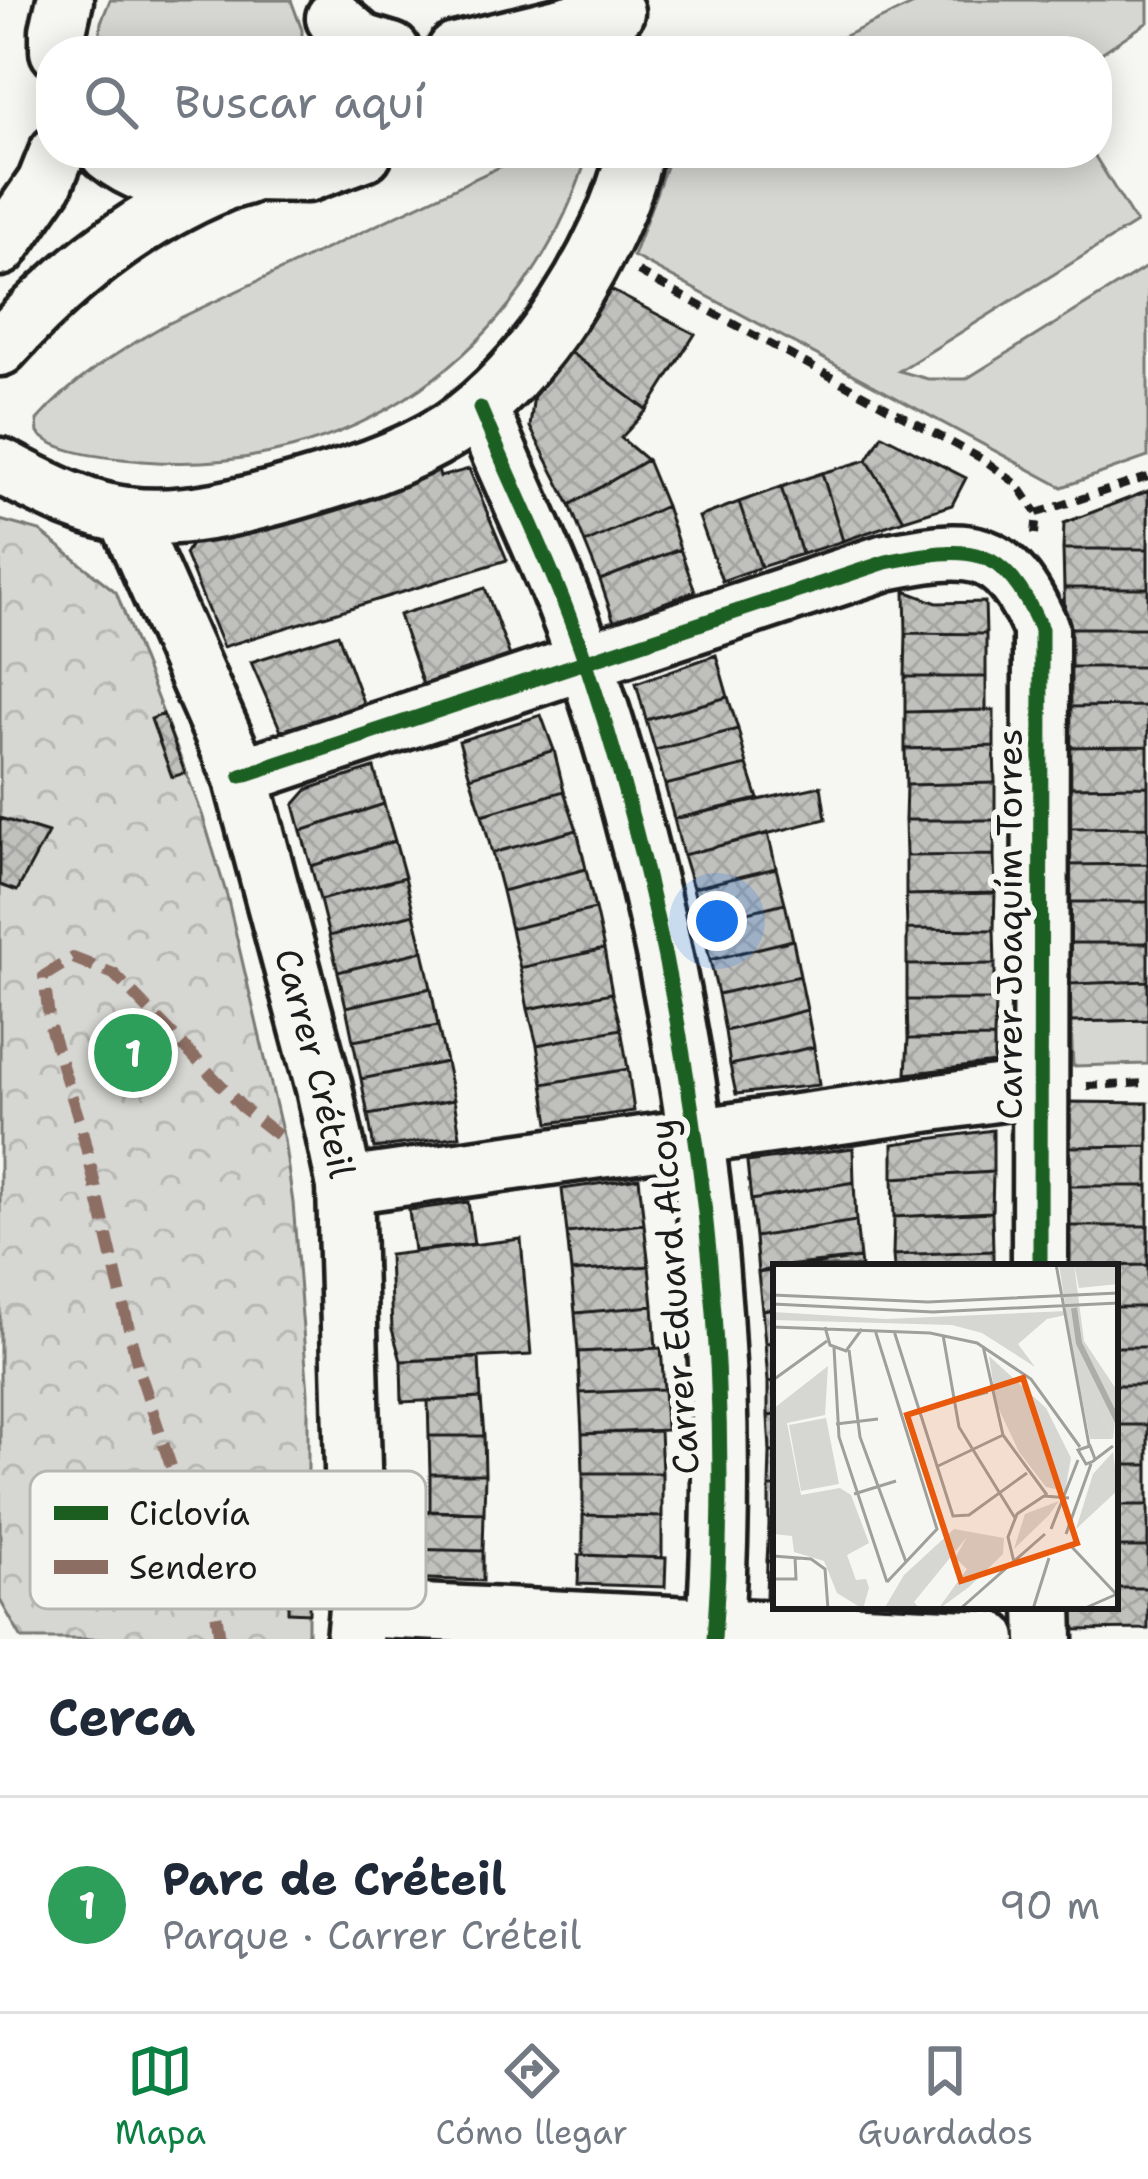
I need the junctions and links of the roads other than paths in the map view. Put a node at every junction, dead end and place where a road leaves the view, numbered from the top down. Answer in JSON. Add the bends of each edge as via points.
{"nodes":[{"id":1,"x":65,"y":0,"type":"edge"},
{"id":2,"x":629,"y":21,"type":"edge"},
{"id":3,"x":60,"y":36,"type":"edge"},
{"id":4,"x":542,"y":36,"type":"edge"},
{"id":5,"x":592,"y":36,"type":"edge"},
{"id":6,"x":50,"y":168,"type":"edge"},
{"id":7,"x":133,"y":168,"type":"edge"},
{"id":8,"x":324,"y":168,"type":"edge"},
{"id":9,"x":630,"y":168,"type":"edge"},
{"id":10,"x":253,"y":170,"type":"edge"},
{"id":11,"x":0,"y":248,"type":"edge"},
{"id":12,"x":0,"y":348,"type":"edge"},
{"id":13,"x":480,"y":407,"type":"junction"},
{"id":14,"x":0,"y":466,"type":"edge"},
{"id":15,"x":126,"y":515,"type":"junction"},
{"id":16,"x":586,"y":664,"type":"junction"},
{"id":17,"x":241,"y":776,"type":"junction"},
{"id":18,"x":1038,"y":1088,"type":"junction"},
{"id":19,"x":695,"y":1135,"type":"junction"},
{"id":20,"x":345,"y":1186,"type":"junction"},
{"id":21,"x":1040,"y":1264,"type":"edge"},
{"id":22,"x":352,"y":1471,"type":"edge"},
{"id":23,"x":1044,"y":1609,"type":"edge"},
{"id":24,"x":356,"y":1624,"type":"edge"},
{"id":25,"x":715,"y":1632,"type":"edge"},
{"id":26,"x":989,"y":1639,"type":"edge"},
{"id":27,"x":1045,"y":1639,"type":"edge"}],
"edges":[{"from":1,"to":3,"type":"street"},
{"from":2,"to":4,"type":"street"},
{"from":2,"to":5,"type":"street"},
{"from":6,"to":11,"type":"street"},
{"from":7,"to":10,"type":"street","via":[[183,185]]},
{"from":8,"to":10,"type":"street"},
{"from":9,"to":13,"type":"street","via":[[600,252],[566,308]]},
{"from":10,"to":12,"type":"street","via":[[170,205],[121,237]]},
{"from":13,"to":15,"type":"street","via":[[382,465],[327,482],[240,507]]},
{"from":13,"to":16,"type":"street","name":"Carrer Eduard Alcoy"},
{"from":14,"to":15,"type":"street"},
{"from":15,"to":17,"type":"street","name":"Carrer Créteil"},
{"from":16,"to":17,"type":"street"},
{"from":16,"to":18,"type":"street","name":"Carrer Joaquím Torres","via":[[886,562],[943,551],[999,564],[1041,629]]},
{"from":16,"to":19,"type":"street","name":"Carrer Eduard Alcoy","via":[[654,903]]},
{"from":17,"to":20,"type":"street","name":"Carrer Créteil"},
{"from":18,"to":19,"type":"street"},
{"from":18,"to":21,"type":"street","name":"Carrer Joaquím Torres"},
{"from":19,"to":20,"type":"street"},
{"from":19,"to":25,"type":"street","name":"Carrer Eduard Alcoy","via":[[717,1380]]},
{"from":20,"to":22,"type":"street","name":"Carrer Créteil"},
{"from":23,"to":27,"type":"street"},
{"from":24,"to":25,"type":"street"},
{"from":25,"to":26,"type":"street"}]}
